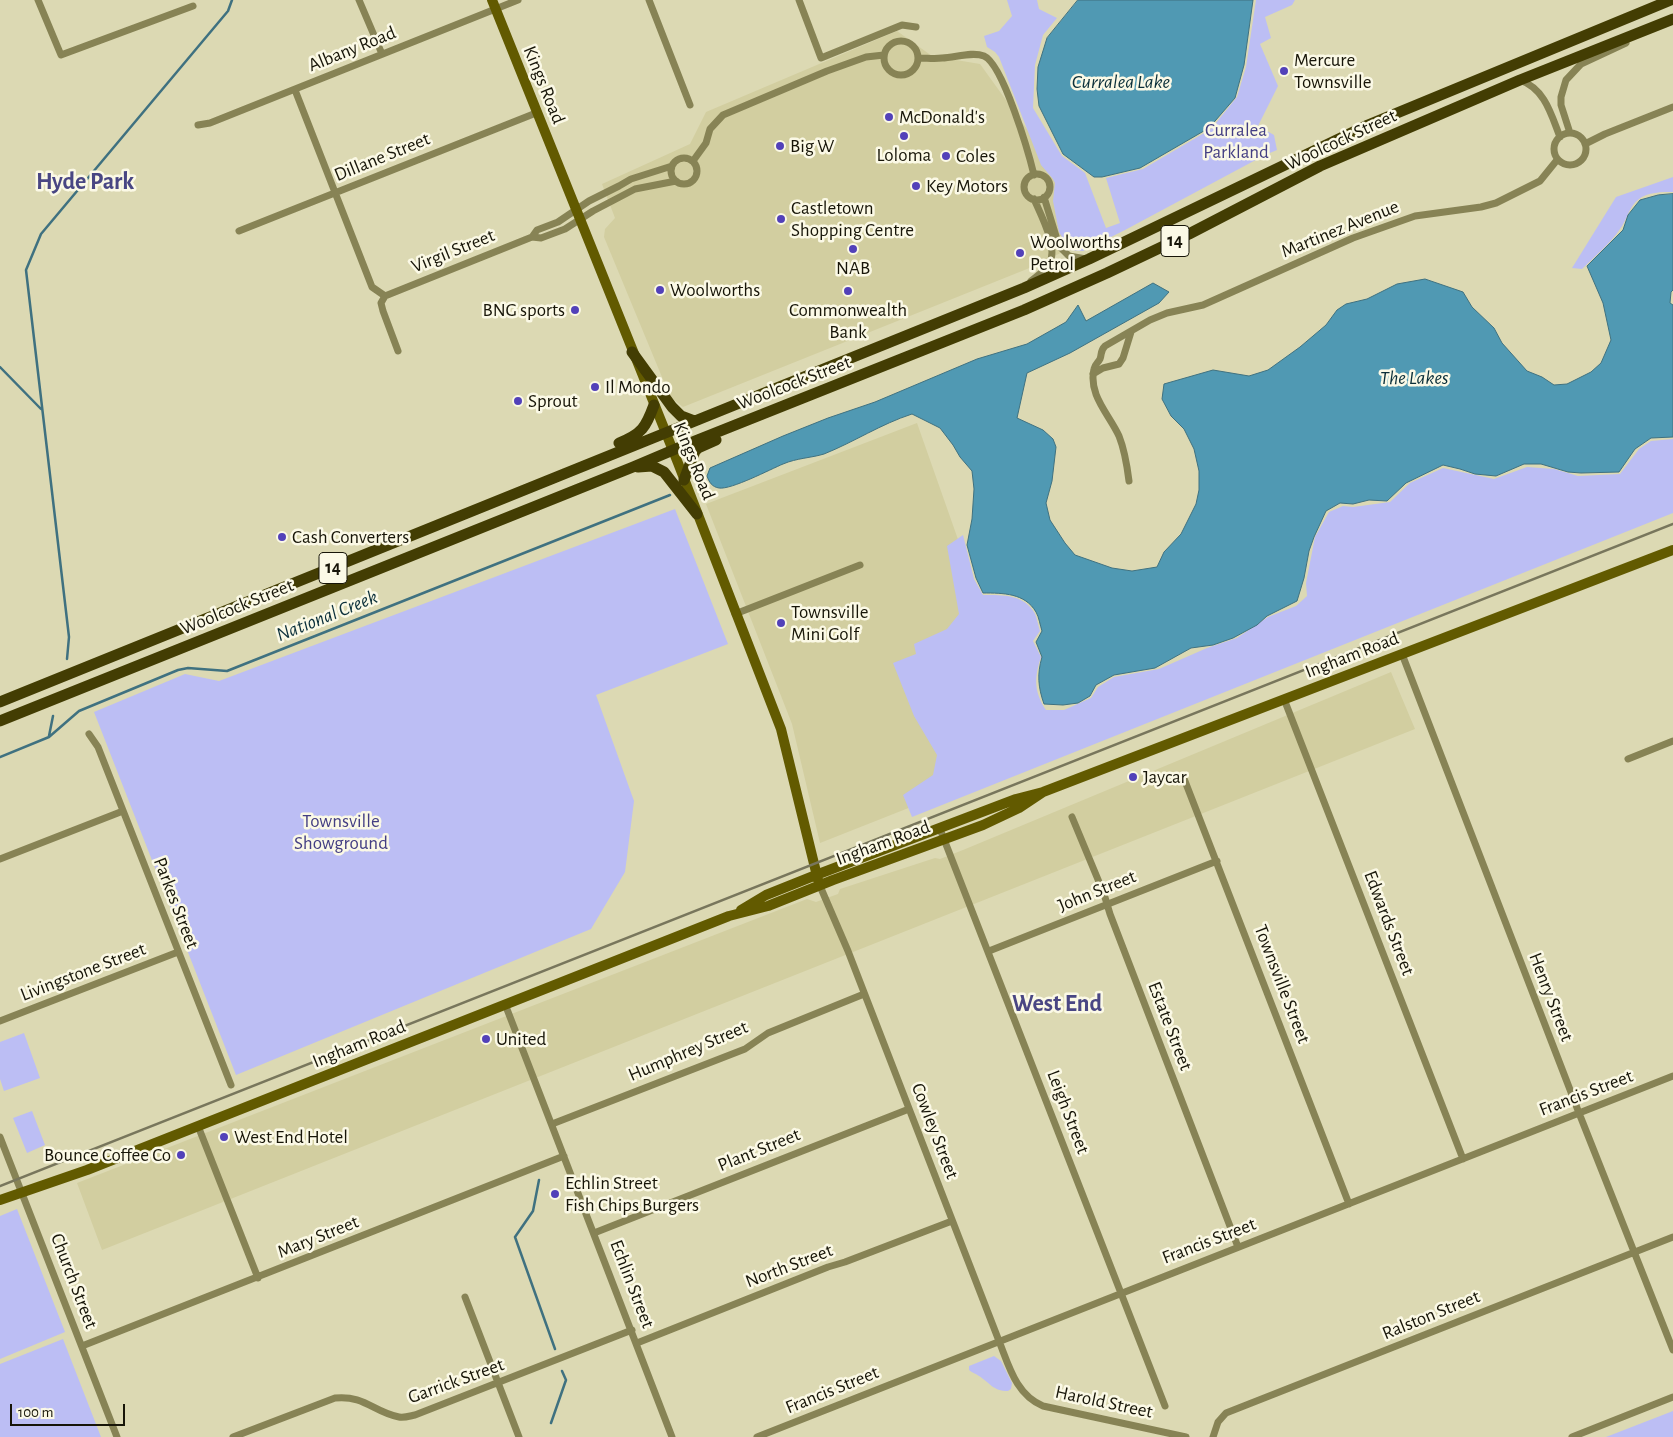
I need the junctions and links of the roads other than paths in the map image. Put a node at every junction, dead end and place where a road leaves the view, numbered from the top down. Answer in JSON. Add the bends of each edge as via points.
{"nodes":[{"id":1,"x":38,"y":0,"type":"edge"},
{"id":2,"x":359,"y":0,"type":"edge"},
{"id":3,"x":518,"y":0,"type":"edge"},
{"id":4,"x":649,"y":0,"type":"edge"},
{"id":5,"x":1671,"y":0,"type":"edge"},
{"id":6,"x":802,"y":1,"type":"edge"},
{"id":7,"x":494,"y":4,"type":"edge"},
{"id":8,"x":193,"y":6,"type":"dead end"},
{"id":9,"x":1673,"y":20,"type":"edge"},
{"id":10,"x":916,"y":27,"type":"dead end"},
{"id":11,"x":1647,"y":30,"type":"junction"},
{"id":12,"x":382,"y":54,"type":"junction"},
{"id":13,"x":884,"y":55,"type":"junction"},
{"id":14,"x":919,"y":58,"type":"junction"},
{"id":15,"x":1520,"y":80,"type":"junction"},
{"id":16,"x":295,"y":90,"type":"junction"},
{"id":17,"x":690,"y":105,"type":"dead end"},
{"id":18,"x":1673,"y":107,"type":"edge"},
{"id":19,"x":536,"y":113,"type":"junction"},
{"id":20,"x":198,"y":124,"type":"dead end"},
{"id":21,"x":1570,"y":133,"type":"junction"},
{"id":22,"x":1560,"y":136,"type":"junction"},
{"id":23,"x":1585,"y":144,"type":"junction"},
{"id":24,"x":1558,"y":160,"type":"junction"},
{"id":25,"x":693,"y":161,"type":"junction"},
{"id":26,"x":672,"y":166,"type":"junction"},
{"id":27,"x":1034,"y":175,"type":"junction"},
{"id":28,"x":676,"y":181,"type":"junction"},
{"id":29,"x":336,"y":193,"type":"junction"},
{"id":30,"x":1044,"y":197,"type":"junction"},
{"id":31,"x":1034,"y":199,"type":"junction"},
{"id":32,"x":577,"y":215,"type":"junction"},
{"id":33,"x":239,"y":231,"type":"dead end"},
{"id":34,"x":1089,"y":259,"type":"junction"},
{"id":35,"x":1024,"y":288,"type":"junction"},
{"id":36,"x":385,"y":296,"type":"junction"},
{"id":37,"x":1131,"y":332,"type":"junction"},
{"id":38,"x":1108,"y":344,"type":"junction"},
{"id":39,"x":398,"y":351,"type":"dead end"},
{"id":40,"x":632,"y":352,"type":"junction"},
{"id":41,"x":1123,"y":354,"type":"junction"},
{"id":42,"x":1100,"y":359,"type":"junction"},
{"id":43,"x":1108,"y":366,"type":"junction"},
{"id":44,"x":1093,"y":374,"type":"junction"},
{"id":45,"x":654,"y":405,"type":"junction"},
{"id":46,"x":778,"y":407,"type":"junction"},
{"id":47,"x":694,"y":421,"type":"junction"},
{"id":48,"x":665,"y":433,"type":"junction"},
{"id":49,"x":672,"y":450,"type":"junction"},
{"id":50,"x":633,"y":467,"type":"junction"},
{"id":51,"x":684,"y":480,"type":"junction"},
{"id":52,"x":1129,"y":481,"type":"dead end"},
{"id":53,"x":697,"y":514,"type":"junction"},
{"id":54,"x":458,"y":515,"type":"junction"},
{"id":55,"x":1673,"y":550,"type":"edge"},
{"id":56,"x":860,"y":565,"type":"dead end"},
{"id":57,"x":735,"y":614,"type":"junction"},
{"id":58,"x":1402,"y":654,"type":"junction"},
{"id":59,"x":1284,"y":699,"type":"junction"},
{"id":60,"x":0,"y":702,"type":"edge"},
{"id":61,"x":0,"y":721,"type":"edge"},
{"id":62,"x":89,"y":734,"type":"dead end"},
{"id":63,"x":1673,"y":741,"type":"edge"},
{"id":64,"x":1628,"y":758,"type":"dead end"},
{"id":65,"x":1184,"y":776,"type":"dead end"},
{"id":66,"x":1043,"y":792,"type":"junction"},
{"id":67,"x":123,"y":811,"type":"junction"},
{"id":68,"x":1072,"y":817,"type":"dead end"},
{"id":69,"x":940,"y":829,"type":"junction"},
{"id":70,"x":944,"y":840,"type":"junction"},
{"id":71,"x":0,"y":859,"type":"edge"},
{"id":72,"x":1217,"y":861,"type":"junction"},
{"id":73,"x":816,"y":875,"type":"junction"},
{"id":74,"x":820,"y":886,"type":"junction"},
{"id":75,"x":1107,"y":904,"type":"junction"},
{"id":76,"x":730,"y":916,"type":"junction"},
{"id":77,"x":989,"y":951,"type":"junction"},
{"id":78,"x":178,"y":952,"type":"junction"},
{"id":79,"x":864,"y":994,"type":"junction"},
{"id":80,"x":505,"y":1004,"type":"junction"},
{"id":81,"x":0,"y":1021,"type":"edge"},
{"id":82,"x":1673,"y":1076,"type":"edge"},
{"id":83,"x":231,"y":1085,"type":"dead end"},
{"id":84,"x":908,"y":1109,"type":"junction"},
{"id":85,"x":1579,"y":1112,"type":"junction"},
{"id":86,"x":552,"y":1124,"type":"junction"},
{"id":87,"x":198,"y":1126,"type":"junction"},
{"id":88,"x":0,"y":1137,"type":"edge"},
{"id":89,"x":564,"y":1156,"type":"junction"},
{"id":90,"x":1463,"y":1159,"type":"junction"},
{"id":91,"x":22,"y":1192,"type":"junction"},
{"id":92,"x":0,"y":1200,"type":"edge"},
{"id":93,"x":1349,"y":1204,"type":"junction"},
{"id":94,"x":952,"y":1221,"type":"junction"},
{"id":95,"x":594,"y":1234,"type":"junction"},
{"id":96,"x":1673,"y":1237,"type":"edge"},
{"id":97,"x":1238,"y":1247,"type":"junction"},
{"id":98,"x":1634,"y":1252,"type":"junction"},
{"id":99,"x":258,"y":1278,"type":"junction"},
{"id":100,"x":1120,"y":1294,"type":"junction"},
{"id":101,"x":465,"y":1297,"type":"dead end"},
{"id":102,"x":632,"y":1330,"type":"junction"},
{"id":103,"x":999,"y":1341,"type":"junction"},
{"id":104,"x":637,"y":1343,"type":"junction"},
{"id":105,"x":82,"y":1346,"type":"junction"},
{"id":106,"x":1673,"y":1350,"type":"edge"},
{"id":107,"x":499,"y":1383,"type":"junction"},
{"id":108,"x":1020,"y":1388,"type":"joint"},
{"id":109,"x":1673,"y":1397,"type":"edge"},
{"id":110,"x":1165,"y":1406,"type":"dead end"},
{"id":111,"x":117,"y":1437,"type":"edge"},
{"id":112,"x":233,"y":1437,"type":"edge"},
{"id":113,"x":520,"y":1437,"type":"edge"},
{"id":114,"x":672,"y":1437,"type":"edge"},
{"id":115,"x":757,"y":1437,"type":"edge"},
{"id":116,"x":1184,"y":1437,"type":"edge"},
{"id":117,"x":1213,"y":1437,"type":"edge"},
{"id":118,"x":1572,"y":1437,"type":"edge"}],
"edges":[{"from":1,"to":8,"type":"street","via":[[61,55]]},
{"from":2,"to":12,"type":"street"},
{"from":3,"to":7,"type":"street","name":"Albany Road"},
{"from":4,"to":17,"type":"street"},
{"from":5,"to":34,"type":"main road","name":"Woolcock Street","number":"14","via":[[1368,125]]},
{"from":6,"to":10,"type":"street","via":[[821,58],[902,25]]},
{"from":7,"to":12,"type":"street","name":"Albany Road"},
{"from":7,"to":19,"type":"main road","name":"Kings Road"},
{"from":9,"to":11,"type":"main road","name":"Woolcock Street","number":"14"},
{"from":11,"to":15,"type":"main road","name":"Woolcock Street","number":"14"},
{"from":11,"to":21,"type":"street","via":[[1581,64],[1566,80],[1561,105]]},
{"from":12,"to":16,"type":"street","name":"Albany Road"},
{"from":13,"to":14,"type":"street","via":[[894,42],[902,41],[914,46]]},
{"from":13,"to":14,"type":"street","via":[[885,66],[899,76],[912,72]]},
{"from":13,"to":25,"type":"street","via":[[866,57],[827,71],[723,115],[710,130],[706,144]]},
{"from":14,"to":27,"type":"street","via":[[984,56],[997,70],[1028,147]]},
{"from":15,"to":22,"type":"street","via":[[1537,89],[1542,96]]},
{"from":15,"to":46,"type":"main road","name":"Woolcock Street","number":"14","via":[[1320,166],[1188,234],[1041,303]]},
{"from":16,"to":20,"type":"street","name":"Albany Road","via":[[210,123]]},
{"from":16,"to":29,"type":"street"},
{"from":18,"to":23,"type":"street"},
{"from":19,"to":29,"type":"street","name":"Dillane Street"},
{"from":19,"to":32,"type":"main road","name":"Kings Road"},
{"from":21,"to":22,"type":"street"},
{"from":21,"to":23,"type":"street","via":[[1580,137]]},
{"from":22,"to":24,"type":"street","via":[[1554,149]]},
{"from":23,"to":24,"type":"street","via":[[1585,154],[1579,163],[1567,165]]},
{"from":24,"to":37,"type":"street","name":"Martinez Avenue","via":[[1540,181],[1496,203],[1415,216],[1353,238],[1203,305],[1150,320]]},
{"from":25,"to":26,"type":"street","via":[[681,158]]},
{"from":25,"to":28,"type":"street","via":[[697,169],[695,177],[684,184]]},
{"from":26,"to":28,"type":"street"},
{"from":26,"to":32,"type":"street","via":[[631,179],[589,201]]},
{"from":27,"to":30,"type":"street","via":[[1042,175],[1048,182],[1049,190]]},
{"from":27,"to":31,"type":"street","via":[[1024,186],[1026,194]]},
{"from":28,"to":32,"type":"street","via":[[635,189]]},
{"from":29,"to":33,"type":"street","name":"Dillane Street"},
{"from":29,"to":36,"type":"street","via":[[372,287]]},
{"from":30,"to":31,"type":"street"},
{"from":30,"to":34,"type":"street","via":[[1059,246],[1068,256]]},
{"from":31,"to":35,"type":"street","via":[[1050,240],[1052,256],[1045,269]]},
{"from":32,"to":36,"type":"street","name":"Virgil Street","via":[[565,229],[541,238],[532,237]]},
{"from":32,"to":40,"type":"main road","name":"Kings Road"},
{"from":34,"to":35,"type":"main road","name":"Woolcock Street","number":"14"},
{"from":35,"to":47,"type":"main road","name":"Woolcock Street","number":"14"},
{"from":36,"to":39,"type":"street","via":[[381,303]]},
{"from":37,"to":38,"type":"street","name":"Martinez Avenue"},
{"from":37,"to":41,"type":"street"},
{"from":38,"to":41,"type":"street","via":[[1116,345]]},
{"from":38,"to":42,"type":"street","via":[[1102,348]]},
{"from":40,"to":45,"type":"main road","name":"Kings Road"},
{"from":40,"to":47,"type":"main road","via":[[672,407],[681,416]]},
{"from":41,"to":43,"type":"street","via":[[1119,364]]},
{"from":42,"to":43,"type":"street"},
{"from":42,"to":44,"type":"street"},
{"from":43,"to":44,"type":"street"},
{"from":44,"to":52,"type":"street","via":[[1095,391],[1124,450]]},
{"from":45,"to":48,"type":"main road","name":"Kings Road"},
{"from":45,"to":54,"type":"main road","via":[[646,425],[631,438],[505,489]]},
{"from":46,"to":49,"type":"main road","name":"Woolcock Street","number":"14"},
{"from":46,"to":51,"type":"main road","via":[[733,433],[698,448],[689,462]]},
{"from":47,"to":48,"type":"main road","name":"Woolcock Street","number":"14"},
{"from":48,"to":49,"type":"main road","name":"Kings Road"},
{"from":48,"to":54,"type":"main road","name":"Woolcock Street","number":"14"},
{"from":49,"to":50,"type":"main road","name":"Woolcock Street","number":"14"},
{"from":49,"to":51,"type":"main road","name":"Kings Road"},
{"from":50,"to":53,"type":"main road","via":[[652,466],[664,472]]},
{"from":50,"to":61,"type":"main road","name":"Woolcock Street","number":"14"},
{"from":51,"to":53,"type":"main road","name":"Kings Road"},
{"from":53,"to":57,"type":"main road","name":"Kings Road"},
{"from":54,"to":60,"type":"main road","name":"Woolcock Street","number":"14"},
{"from":55,"to":58,"type":"main road","name":"Ingham Road"},
{"from":56,"to":57,"type":"street"},
{"from":57,"to":73,"type":"main road","name":"Kings Road","via":[[781,729]]},
{"from":58,"to":59,"type":"main road","name":"Ingham Road"},
{"from":58,"to":85,"type":"street","name":"Henry Street"},
{"from":59,"to":66,"type":"main road","name":"Ingham Road"},
{"from":59,"to":90,"type":"street","name":"Edwards Street"},
{"from":62,"to":67,"type":"street","name":"Parkes Street","via":[[98,747]]},
{"from":63,"to":64,"type":"street"},
{"from":65,"to":72,"type":"street","name":"Townsville Street"},
{"from":66,"to":69,"type":"main road","name":"Ingham Road","via":[[1016,799]]},
{"from":66,"to":70,"type":"main road","name":"Ingham Road","via":[[997,819]]},
{"from":67,"to":71,"type":"street"},
{"from":67,"to":78,"type":"street","name":"Parkes Street"},
{"from":68,"to":75,"type":"street","name":"Estate Street"},
{"from":69,"to":70,"type":"street","name":"Leigh Street"},
{"from":69,"to":73,"type":"main road","name":"Ingham Road"},
{"from":70,"to":74,"type":"main road","name":"Ingham Road"},
{"from":70,"to":77,"type":"street","name":"Leigh Street"},
{"from":72,"to":75,"type":"street","name":"John Street"},
{"from":72,"to":93,"type":"street","name":"Townsville Street"},
{"from":73,"to":74,"type":"main road","name":"Kings Road"},
{"from":73,"to":76,"type":"main road","name":"Ingham Road","via":[[766,895]]},
{"from":74,"to":76,"type":"main road","name":"Ingham Road","via":[[768,906]]},
{"from":74,"to":79,"type":"street","name":"Cowley Street"},
{"from":75,"to":77,"type":"street","name":"John Street"},
{"from":75,"to":97,"type":"street","name":"Estate Street"},
{"from":76,"to":80,"type":"main road","name":"Ingham Road"},
{"from":77,"to":100,"type":"street","name":"Leigh Street"},
{"from":78,"to":81,"type":"street","name":"Livingstone Street"},
{"from":78,"to":83,"type":"street","name":"Parkes Street"},
{"from":79,"to":84,"type":"street","name":"Cowley Street"},
{"from":79,"to":86,"type":"street","name":"Humphrey Street","via":[[768,1033],[745,1048]]},
{"from":80,"to":86,"type":"street","name":"Echlin Street"},
{"from":80,"to":87,"type":"main road","name":"Ingham Road"},
{"from":82,"to":85,"type":"street","name":"Francis Street"},
{"from":84,"to":94,"type":"street","name":"Cowley Street"},
{"from":84,"to":95,"type":"street","name":"Plant Street"},
{"from":85,"to":90,"type":"street","name":"Francis Street"},
{"from":85,"to":98,"type":"street","name":"Henry Street"},
{"from":86,"to":89,"type":"street","name":"Echlin Street"},
{"from":87,"to":91,"type":"main road","name":"Ingham Road"},
{"from":87,"to":99,"type":"street"},
{"from":88,"to":91,"type":"street","name":"Church Street"},
{"from":89,"to":95,"type":"street","name":"Echlin Street"},
{"from":89,"to":99,"type":"street","name":"Mary Street"},
{"from":90,"to":93,"type":"street","name":"Francis Street"},
{"from":91,"to":92,"type":"main road","name":"Ingham Road"},
{"from":91,"to":105,"type":"street","name":"Church Street"},
{"from":93,"to":97,"type":"street","name":"Francis Street"},
{"from":94,"to":103,"type":"street","name":"Cowley Street"},
{"from":94,"to":104,"type":"street","name":"North Street"},
{"from":95,"to":102,"type":"street","name":"Echlin Street"},
{"from":96,"to":98,"type":"street","name":"Ralston Street"},
{"from":97,"to":100,"type":"street","name":"Francis Street"},
{"from":98,"to":106,"type":"street","name":"Henry Street"},
{"from":98,"to":117,"type":"street","name":"Ralston Street","via":[[1226,1412]]},
{"from":99,"to":105,"type":"street","name":"Mary Street"},
{"from":100,"to":103,"type":"street","name":"Francis Street"},
{"from":100,"to":110,"type":"street","name":"Leigh Street"},
{"from":101,"to":107,"type":"street"},
{"from":102,"to":104,"type":"street","name":"Echlin Street"},
{"from":102,"to":107,"type":"street","name":"Garrick Street"},
{"from":103,"to":108,"type":"street","name":"Cowley Street"},
{"from":103,"to":115,"type":"street","name":"Francis Street"},
{"from":104,"to":114,"type":"street","name":"Echlin Street"},
{"from":105,"to":111,"type":"street","name":"Church Street"},
{"from":107,"to":112,"type":"street","name":"Garrick Street","via":[[415,1416],[402,1417],[361,1400],[335,1398]]},
{"from":107,"to":113,"type":"street"},
{"from":108,"to":116,"type":"street","name":"Harold Street","via":[[1043,1406]]},
{"from":109,"to":118,"type":"street"}]}
